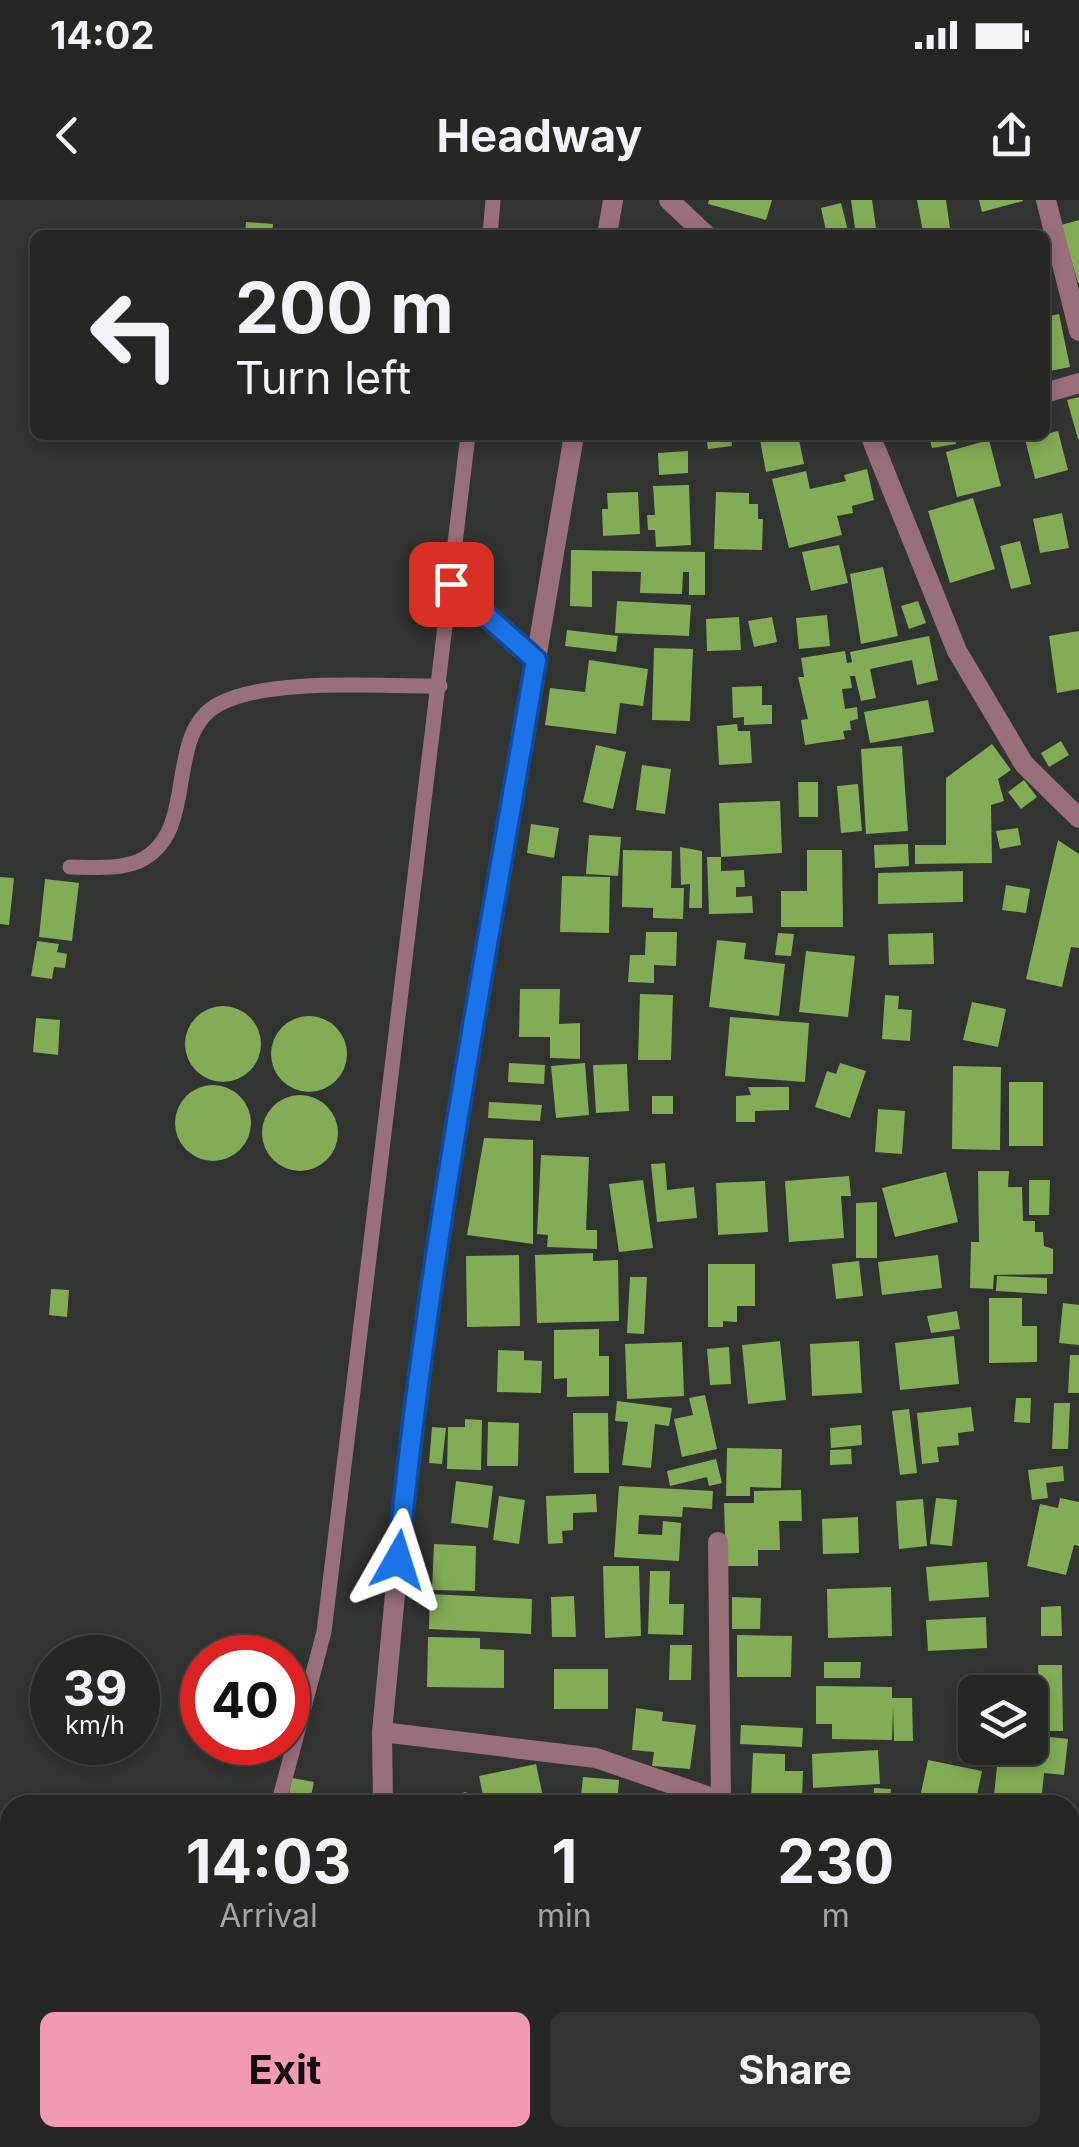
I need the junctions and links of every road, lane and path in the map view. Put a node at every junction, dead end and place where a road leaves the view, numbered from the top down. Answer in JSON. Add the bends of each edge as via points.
{"nodes":[{"id":1,"x":493,"y":200,"type":"edge"},
{"id":2,"x":613,"y":200,"type":"edge"},
{"id":3,"x":669,"y":200,"type":"edge"},
{"id":4,"x":1046,"y":200,"type":"edge"},
{"id":5,"x":490,"y":230,"type":"edge"},
{"id":6,"x":608,"y":230,"type":"edge"},
{"id":7,"x":701,"y":230,"type":"edge"},
{"id":8,"x":1079,"y":331,"type":"edge"},
{"id":9,"x":1079,"y":383,"type":"edge"},
{"id":10,"x":1050,"y":392,"type":"edge"},
{"id":11,"x":467,"y":440,"type":"edge"},
{"id":12,"x":573,"y":440,"type":"edge"},
{"id":13,"x":877,"y":440,"type":"edge"},
{"id":14,"x":451,"y":584,"type":"junction"},
{"id":15,"x":536,"y":660,"type":"junction"},
{"id":16,"x":440,"y":686,"type":"junction"},
{"id":17,"x":1079,"y":818,"type":"edge"},
{"id":18,"x":70,"y":867,"type":"dead end"},
{"id":19,"x":718,"y":1542,"type":"dead end"},
{"id":20,"x":382,"y":1732,"type":"junction"},
{"id":21,"x":281,"y":1795,"type":"edge"},
{"id":22,"x":383,"y":1795,"type":"edge"},
{"id":23,"x":703,"y":1795,"type":"edge"},
{"id":24,"x":726,"y":1795,"type":"edge"}],
"edges":[{"from":1,"to":5,"type":"lane"},
{"from":2,"to":6,"type":"street"},
{"from":3,"to":7,"type":"street"},
{"from":4,"to":8,"type":"street"},
{"from":9,"to":10,"type":"street"},
{"from":11,"to":14,"type":"lane"},
{"from":12,"to":15,"type":"street"},
{"from":13,"to":17,"type":"street","via":[[957,651],[1024,764]]},
{"from":14,"to":15,"type":"lane"},
{"from":14,"to":16,"type":"lane"},
{"from":15,"to":20,"type":"street","via":[[411,1425]]},
{"from":16,"to":18,"type":"lane","via":[[268,689],[217,704],[190,740],[169,830],[159,846],[138,862]]},
{"from":16,"to":21,"type":"lane","via":[[324,1632]]},
{"from":19,"to":24,"type":"street"},
{"from":20,"to":22,"type":"street"},
{"from":20,"to":23,"type":"street","via":[[596,1758]]}]}
